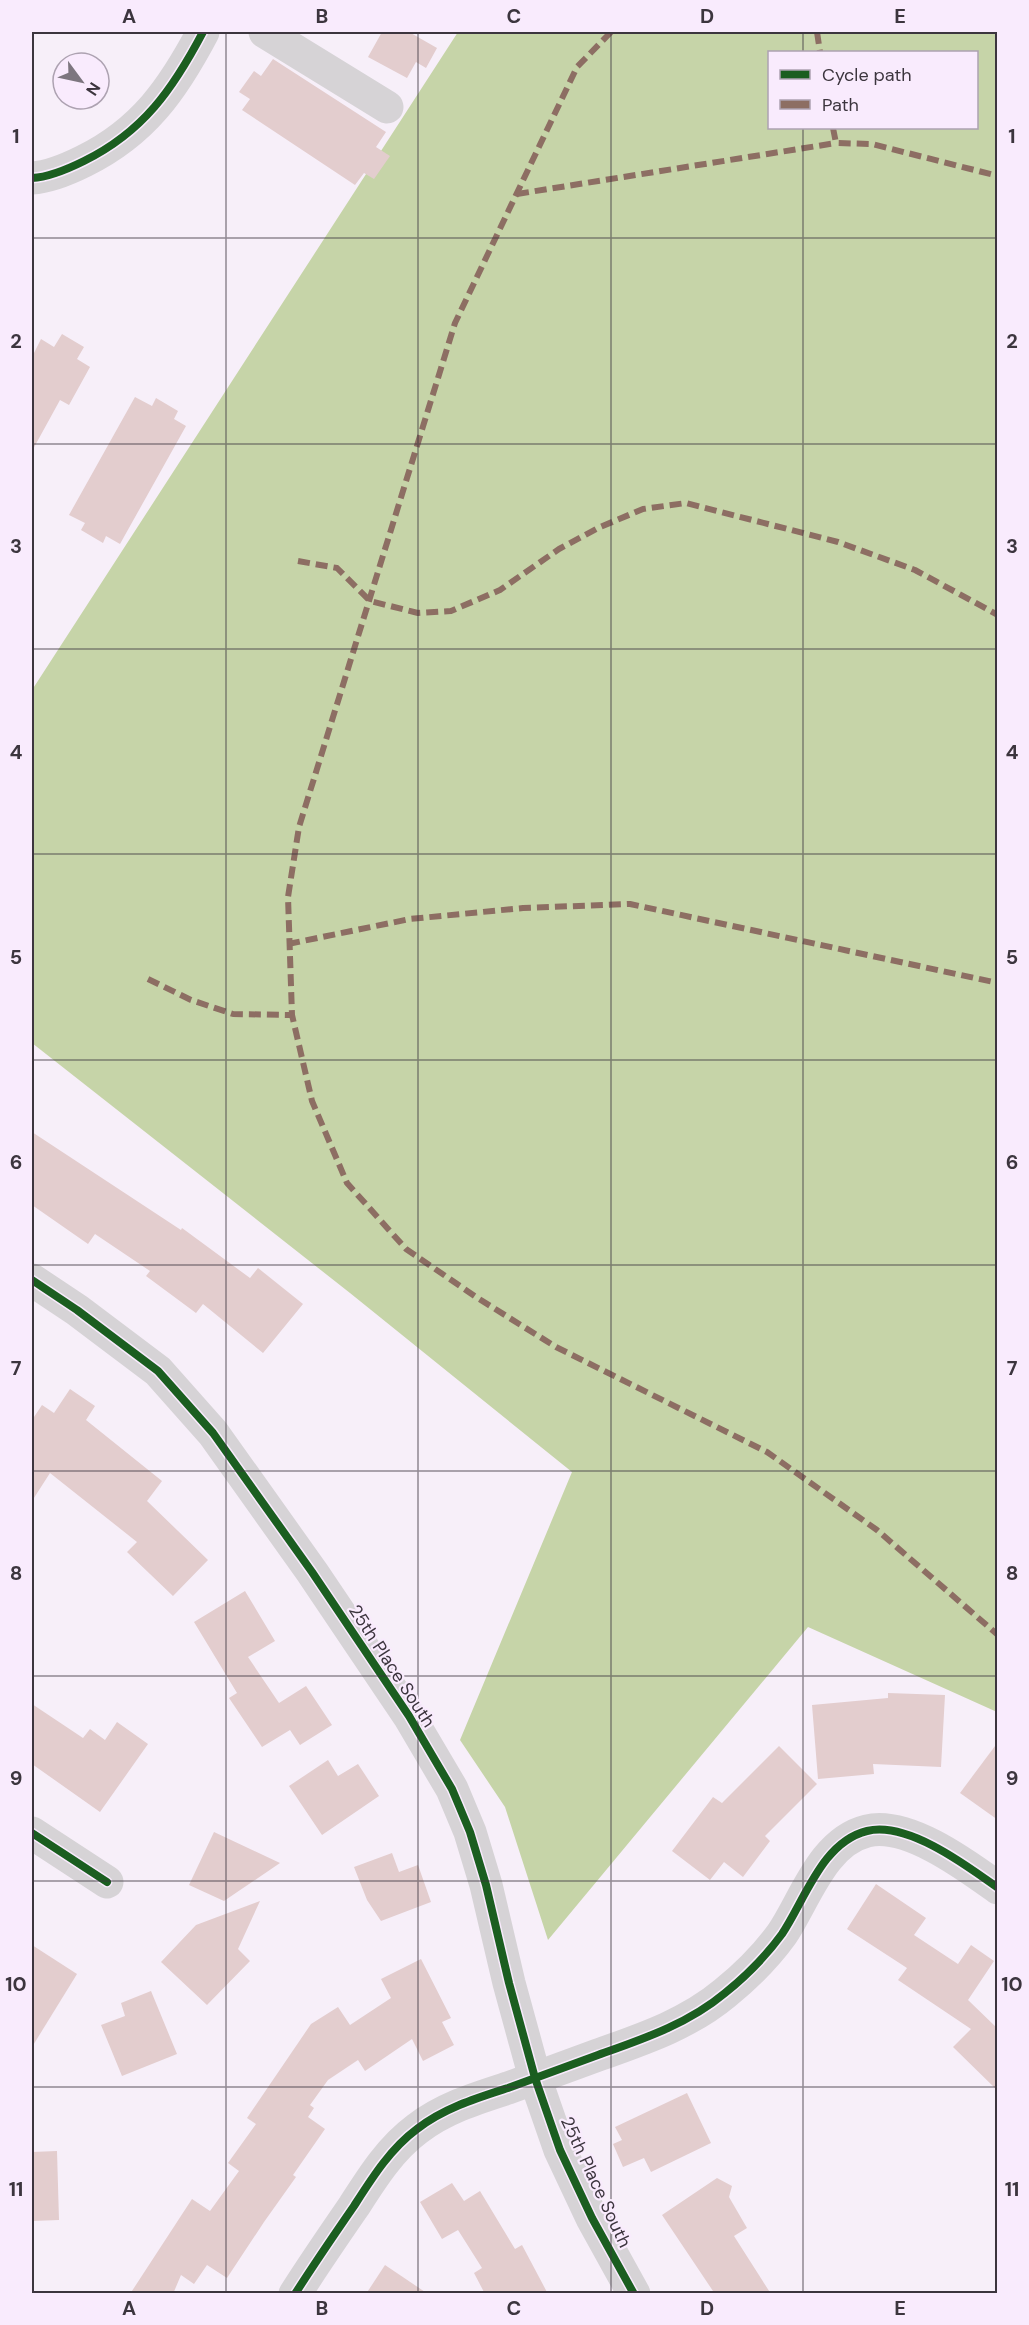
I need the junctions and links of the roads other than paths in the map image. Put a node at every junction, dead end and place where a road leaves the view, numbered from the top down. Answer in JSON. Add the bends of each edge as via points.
{"nodes":[{"id":1,"x":203,"y":32,"type":"edge"},
{"id":2,"x":265,"y":32,"type":"edge"},
{"id":3,"x":387,"y":107,"type":"dead end"},
{"id":4,"x":32,"y":178,"type":"edge"},
{"id":5,"x":32,"y":1280,"type":"edge"},
{"id":6,"x":32,"y":1833,"type":"edge"},
{"id":7,"x":107,"y":1882,"type":"dead end"},
{"id":8,"x":998,"y":1888,"type":"edge"},
{"id":9,"x":535,"y":2078,"type":"junction"},
{"id":10,"x":295,"y":2294,"type":"edge"},
{"id":11,"x":634,"y":2294,"type":"edge"}],
"edges":[{"from":1,"to":4,"type":"street","via":[[168,91],[133,131],[102,153],[70,168]]},
{"from":2,"to":3,"type":"street"},
{"from":5,"to":9,"type":"street","name":"25th Place South","via":[[158,1371],[213,1433],[409,1716],[452,1789],[471,1832]]},
{"from":6,"to":7,"type":"street"},
{"from":8,"to":9,"type":"street","via":[[904,1833],[881,1829],[852,1836],[829,1857],[766,1954],[724,1994],[689,2018],[646,2038]]},
{"from":9,"to":10,"type":"street","via":[[463,2103],[403,2140]]},
{"from":9,"to":11,"type":"street","name":"25th Place South","via":[[564,2160]]}]}
